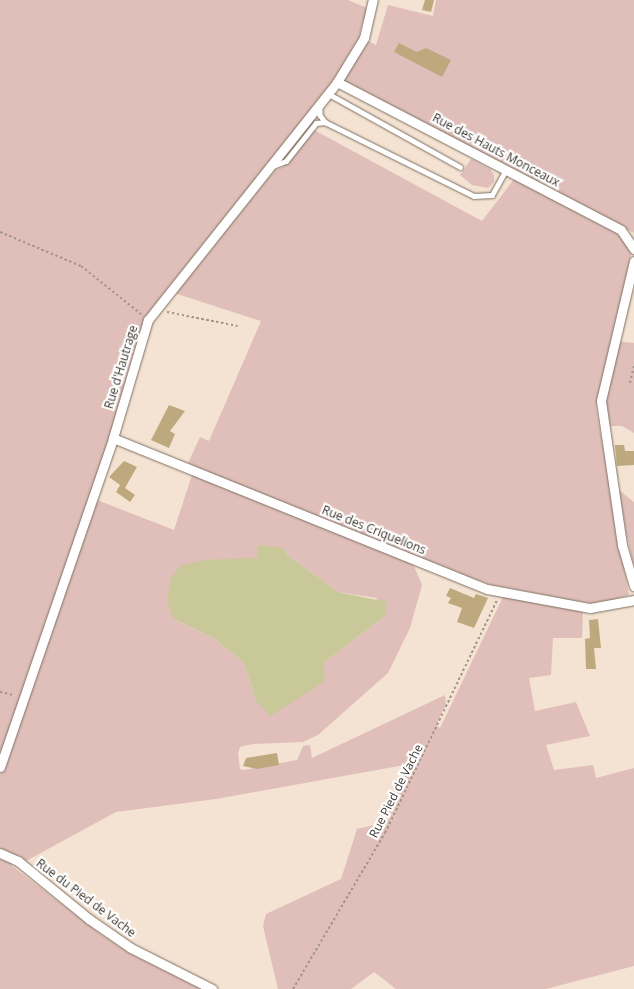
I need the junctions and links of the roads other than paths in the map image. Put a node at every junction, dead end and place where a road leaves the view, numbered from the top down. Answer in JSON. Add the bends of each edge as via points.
{"nodes":[{"id":1,"x":374,"y":0,"type":"edge"},
{"id":2,"x":337,"y":82,"type":"junction"},
{"id":3,"x":329,"y":94,"type":"junction"},
{"id":4,"x":320,"y":105,"type":"junction"},
{"id":5,"x":325,"y":122,"type":"junction"},
{"id":6,"x":271,"y":166,"type":"junction"},
{"id":7,"x":460,"y":167,"type":"dead end"},
{"id":8,"x":506,"y":170,"type":"junction"},
{"id":9,"x":634,"y":249,"type":"edge"},
{"id":10,"x":634,"y":261,"type":"edge"},
{"id":11,"x":113,"y":438,"type":"junction"},
{"id":12,"x":634,"y":586,"type":"edge"},
{"id":13,"x":634,"y":600,"type":"edge"},
{"id":14,"x":0,"y":767,"type":"edge"},
{"id":15,"x":0,"y":853,"type":"edge"},
{"id":16,"x":212,"y":989,"type":"edge"}],
"edges":[{"from":1,"to":2,"type":"street","name":"Rue d'Hautrage","via":[[364,38]]},
{"from":2,"to":3,"type":"street","name":"Rue d'Hautrage"},
{"from":2,"to":8,"type":"street","name":"Rue des Hauts Monceaux"},
{"from":3,"to":4,"type":"street","name":"Rue d'Hautrage"},
{"from":3,"to":7,"type":"lane"},
{"from":4,"to":5,"type":"lane","via":[[320,115]]},
{"from":4,"to":6,"type":"street","name":"Rue d'Hautrage"},
{"from":5,"to":6,"type":"lane","via":[[316,123],[286,161]]},
{"from":5,"to":8,"type":"lane","via":[[474,196],[492,195]]},
{"from":6,"to":11,"type":"street","name":"Rue d'Hautrage","via":[[148,320]]},
{"from":8,"to":9,"type":"street","name":"Rue des Hauts Monceaux","via":[[622,230]]},
{"from":10,"to":12,"type":"street","via":[[601,401],[622,545]]},
{"from":11,"to":13,"type":"street","name":"Rue des Criquelions","via":[[501,593],[590,608]]},
{"from":11,"to":14,"type":"street","name":"Rue d'Hautrage"},
{"from":15,"to":16,"type":"street","name":"Rue du Pied de Vache","via":[[18,861],[89,919],[131,948]]}]}
